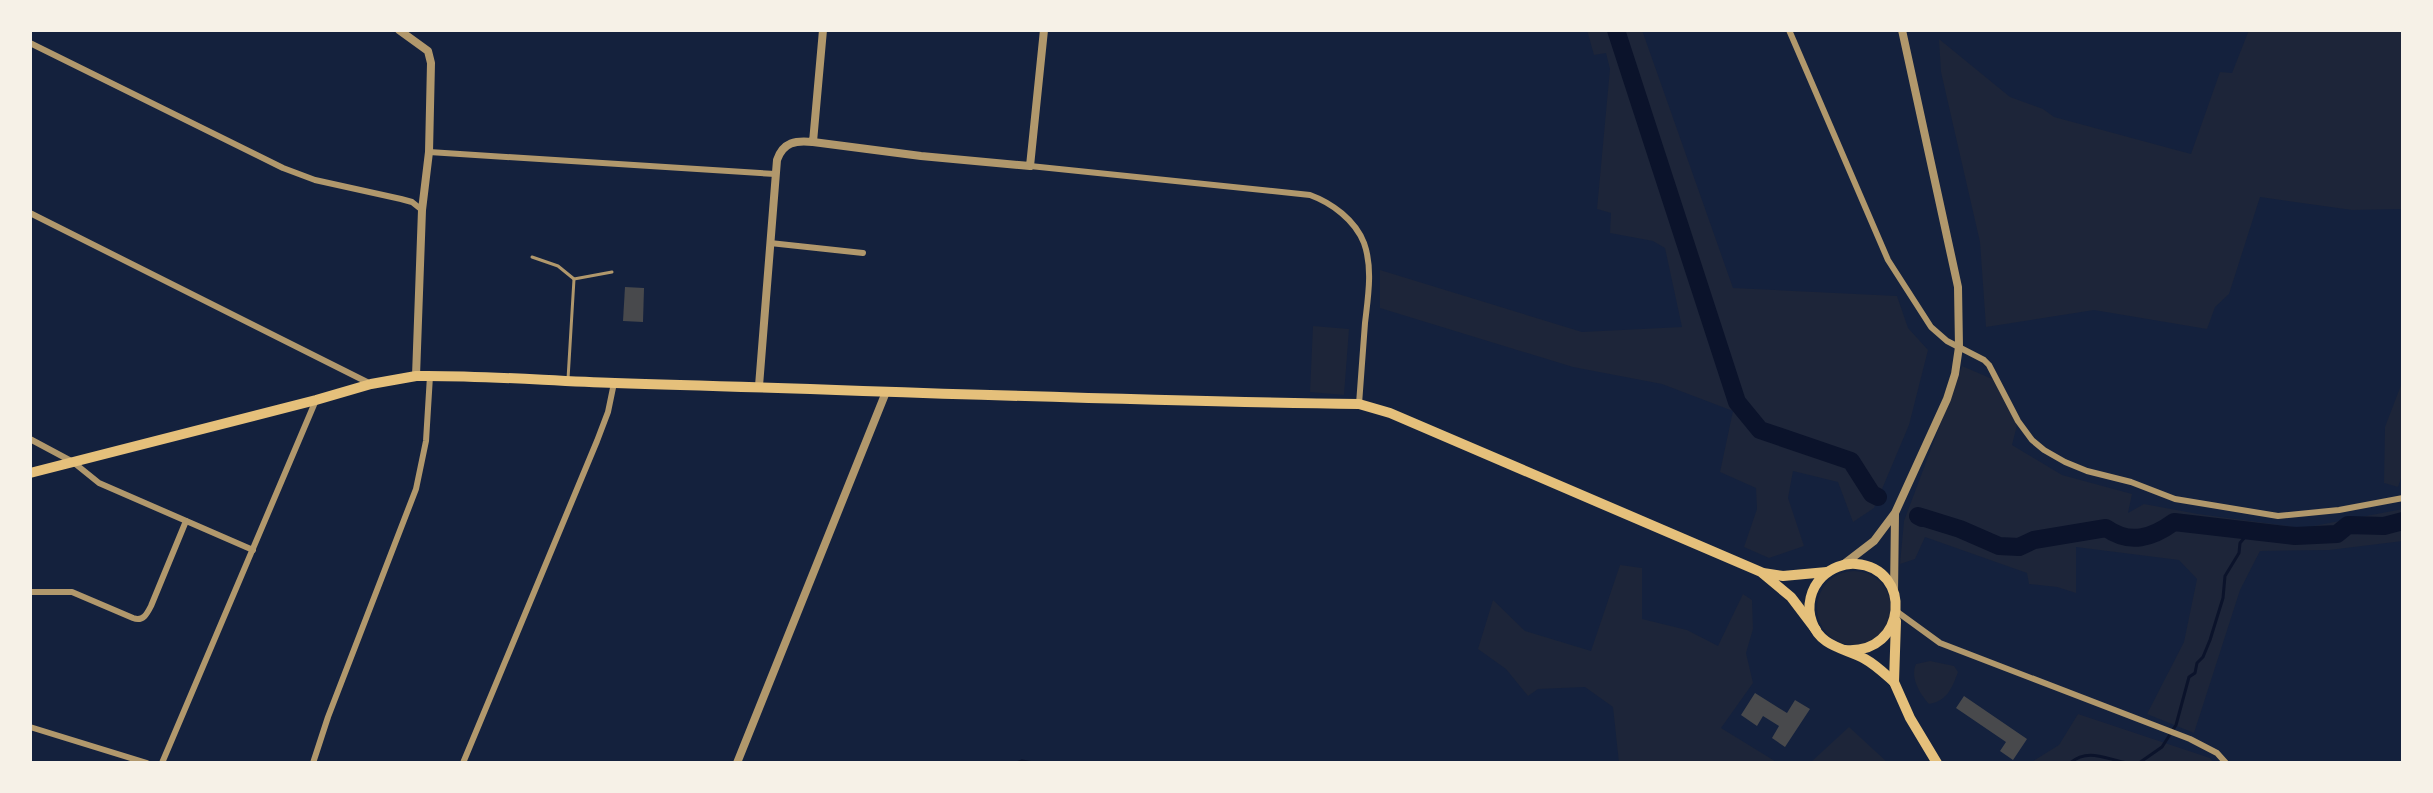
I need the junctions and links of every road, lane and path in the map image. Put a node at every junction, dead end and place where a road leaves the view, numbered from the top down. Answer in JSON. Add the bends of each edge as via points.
{"nodes":[{"id":1,"x":399,"y":30,"type":"edge"},
{"id":2,"x":823,"y":30,"type":"edge"},
{"id":3,"x":1044,"y":30,"type":"edge"},
{"id":4,"x":1789,"y":30,"type":"edge"},
{"id":5,"x":1902,"y":30,"type":"edge"},
{"id":6,"x":30,"y":43,"type":"edge"},
{"id":7,"x":813,"y":142,"type":"junction"},
{"id":8,"x":429,"y":152,"type":"junction"},
{"id":9,"x":1030,"y":166,"type":"junction"},
{"id":10,"x":775,"y":174,"type":"junction"},
{"id":11,"x":422,"y":210,"type":"junction"},
{"id":12,"x":30,"y":213,"type":"edge"},
{"id":13,"x":770,"y":243,"type":"junction"},
{"id":14,"x":863,"y":253,"type":"dead end"},
{"id":15,"x":532,"y":257,"type":"dead end"},
{"id":16,"x":612,"y":272,"type":"dead end"},
{"id":17,"x":574,"y":279,"type":"junction"},
{"id":18,"x":1959,"y":347,"type":"junction"},
{"id":19,"x":416,"y":376,"type":"junction"},
{"id":20,"x":430,"y":376,"type":"junction"},
{"id":21,"x":568,"y":381,"type":"junction"},
{"id":22,"x":614,"y":383,"type":"junction"},
{"id":23,"x":371,"y":384,"type":"junction"},
{"id":24,"x":759,"y":386,"type":"junction"},
{"id":25,"x":886,"y":392,"type":"junction"},
{"id":26,"x":316,"y":400,"type":"junction"},
{"id":27,"x":1359,"y":404,"type":"junction"},
{"id":28,"x":30,"y":439,"type":"edge"},
{"id":29,"x":73,"y":462,"type":"junction"},
{"id":30,"x":30,"y":473,"type":"edge"},
{"id":31,"x":2403,"y":498,"type":"edge"},
{"id":32,"x":1895,"y":513,"type":"junction"},
{"id":33,"x":186,"y":521,"type":"junction"},
{"id":34,"x":253,"y":550,"type":"junction"},
{"id":35,"x":1843,"y":565,"type":"junction"},
{"id":36,"x":1829,"y":571,"type":"junction"},
{"id":37,"x":1761,"y":572,"type":"junction"},
{"id":38,"x":30,"y":592,"type":"edge"},
{"id":39,"x":1894,"y":593,"type":"junction"},
{"id":40,"x":1896,"y":611,"type":"junction"},
{"id":41,"x":1816,"y":630,"type":"junction"},
{"id":42,"x":1845,"y":650,"type":"junction"},
{"id":43,"x":1894,"y":682,"type":"junction"},
{"id":44,"x":30,"y":727,"type":"edge"},
{"id":45,"x":147,"y":763,"type":"edge"},
{"id":46,"x":162,"y":763,"type":"edge"},
{"id":47,"x":313,"y":763,"type":"edge"},
{"id":48,"x":463,"y":763,"type":"edge"},
{"id":49,"x":737,"y":763,"type":"edge"},
{"id":50,"x":1937,"y":763,"type":"edge"},
{"id":51,"x":2226,"y":763,"type":"edge"}],
"edges":[{"from":1,"to":8,"type":"street","via":[[428,51],[431,63]]},
{"from":2,"to":7,"type":"street"},
{"from":3,"to":9,"type":"street"},
{"from":4,"to":18,"type":"street","via":[[1888,260],[1931,327]]},
{"from":5,"to":18,"type":"street","via":[[1958,287]]},
{"from":6,"to":11,"type":"street","via":[[283,168],[401,199]]},
{"from":7,"to":9,"type":"street"},
{"from":7,"to":10,"type":"street","via":[[782,149]]},
{"from":8,"to":10,"type":"street"},
{"from":8,"to":11,"type":"street"},
{"from":9,"to":27,"type":"street","via":[[1310,195],[1343,214],[1365,245],[1369,276]]},
{"from":10,"to":13,"type":"street"},
{"from":11,"to":19,"type":"street"},
{"from":12,"to":23,"type":"street"},
{"from":13,"to":14,"type":"street"},
{"from":13,"to":24,"type":"street"},
{"from":15,"to":17,"type":"lane","via":[[558,266]]},
{"from":16,"to":17,"type":"lane"},
{"from":17,"to":21,"type":"lane"},
{"from":18,"to":31,"type":"street","via":[[1989,365],[2032,440],[2087,471],[2175,499],[2278,516]]},
{"from":18,"to":32,"type":"street","via":[[1947,399]]},
{"from":19,"to":20,"type":"main road"},
{"from":19,"to":23,"type":"main road"},
{"from":20,"to":21,"type":"main road"},
{"from":20,"to":47,"type":"street","via":[[426,441],[416,489]]},
{"from":21,"to":22,"type":"main road"},
{"from":22,"to":24,"type":"main road"},
{"from":22,"to":48,"type":"street","via":[[597,441]]},
{"from":23,"to":26,"type":"main road"},
{"from":24,"to":25,"type":"main road"},
{"from":25,"to":27,"type":"main road"},
{"from":25,"to":49,"type":"street"},
{"from":26,"to":29,"type":"main road"},
{"from":26,"to":34,"type":"street"},
{"from":27,"to":37,"type":"main road"},
{"from":28,"to":29,"type":"street"},
{"from":29,"to":30,"type":"main road"},
{"from":29,"to":33,"type":"street","via":[[99,483]]},
{"from":32,"to":35,"type":"street","via":[[1874,541]]},
{"from":32,"to":39,"type":"street"},
{"from":33,"to":34,"type":"street"},
{"from":33,"to":38,"type":"street","via":[[143,618],[72,592]]},
{"from":34,"to":46,"type":"street"},
{"from":35,"to":36,"type":"main road"},
{"from":35,"to":39,"type":"main road","via":[[1878,572]]},
{"from":36,"to":37,"type":"main road","via":[[1783,576]]},
{"from":36,"to":41,"type":"main road","via":[[1812,594]]},
{"from":37,"to":41,"type":"main road","via":[[1791,597]]},
{"from":39,"to":40,"type":"main road"},
{"from":40,"to":42,"type":"main road","via":[[1879,642],[1863,650]]},
{"from":40,"to":43,"type":"main road"},
{"from":40,"to":51,"type":"street","via":[[1940,643],[2178,735],[2217,753]]},
{"from":41,"to":42,"type":"main road"},
{"from":42,"to":43,"type":"main road"},
{"from":43,"to":50,"type":"main road"},
{"from":44,"to":45,"type":"street"}]}
